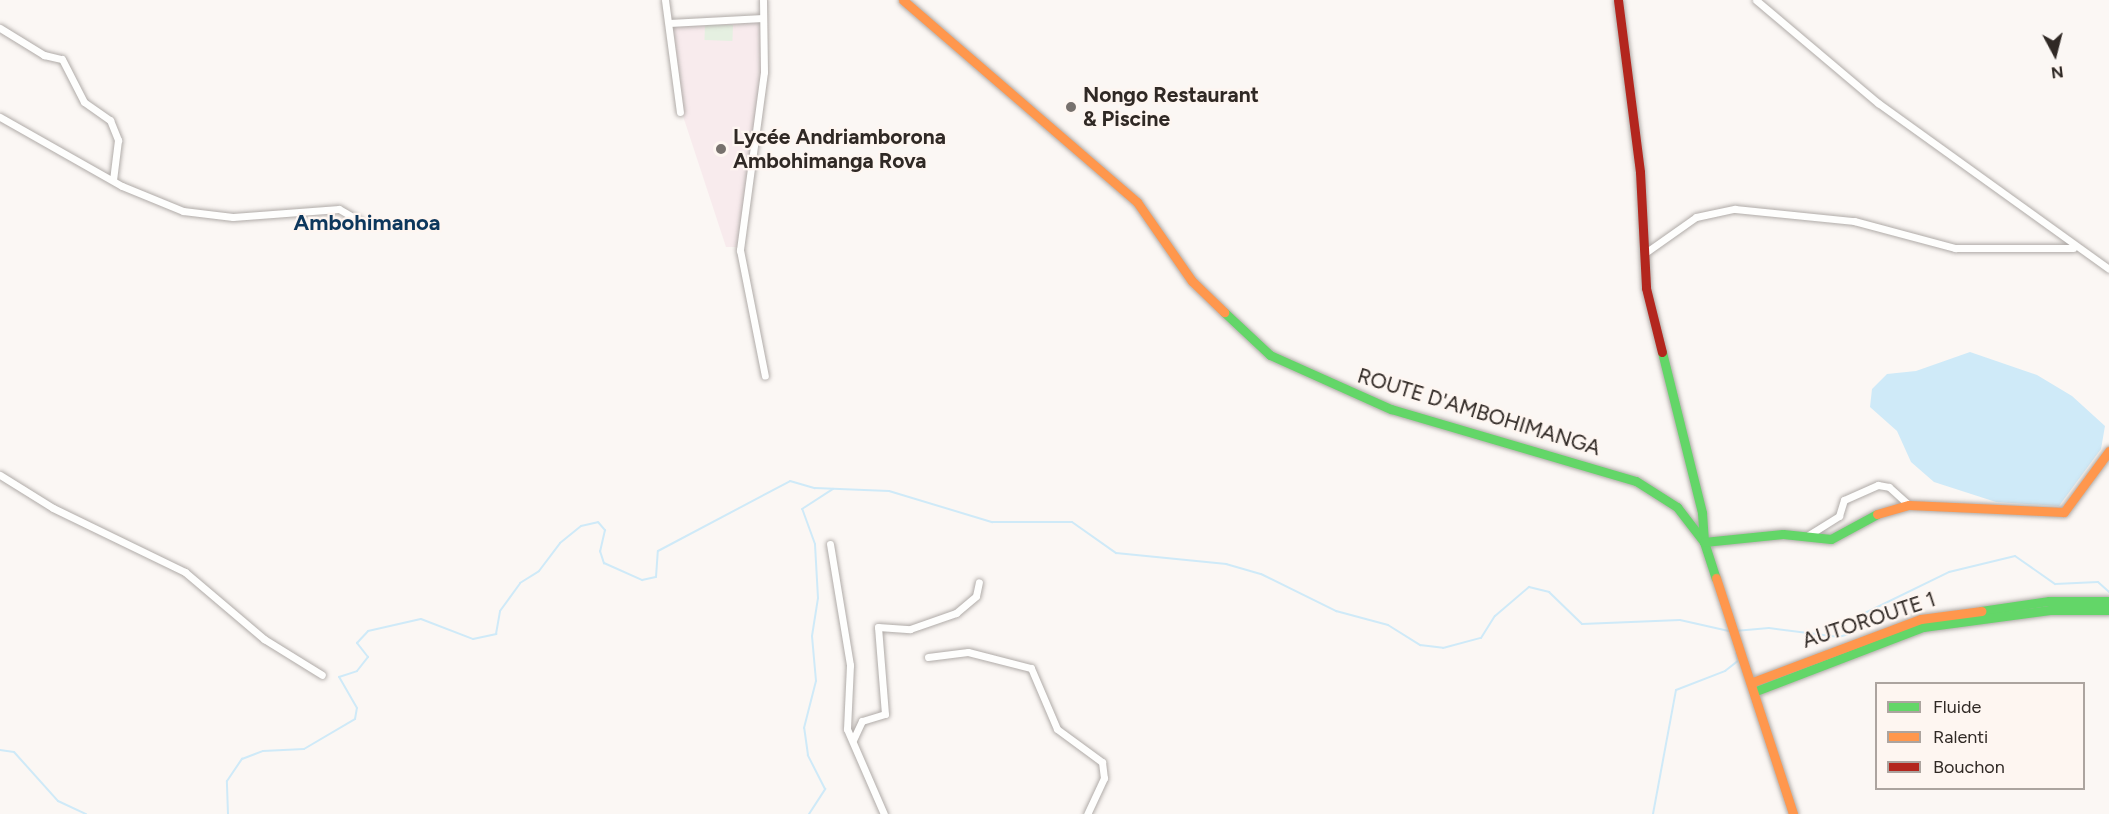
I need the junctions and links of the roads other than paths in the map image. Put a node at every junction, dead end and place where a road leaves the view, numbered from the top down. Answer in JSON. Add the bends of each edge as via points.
{"nodes":[{"id":1,"x":665,"y":0,"type":"edge"},
{"id":2,"x":763,"y":0,"type":"edge"},
{"id":3,"x":903,"y":0,"type":"edge"},
{"id":4,"x":1618,"y":0,"type":"edge"},
{"id":5,"x":1755,"y":0,"type":"edge"},
{"id":6,"x":763,"y":18,"type":"junction"},
{"id":7,"x":669,"y":23,"type":"junction"},
{"id":8,"x":0,"y":28,"type":"edge"},
{"id":9,"x":680,"y":112,"type":"dead end"},
{"id":10,"x":0,"y":117,"type":"edge"},
{"id":11,"x":112,"y":180,"type":"junction"},
{"id":12,"x":360,"y":221,"type":"dead end"},
{"id":13,"x":2073,"y":248,"type":"junction"},
{"id":14,"x":1645,"y":253,"type":"junction"},
{"id":15,"x":2109,"y":269,"type":"edge"},
{"id":16,"x":765,"y":375,"type":"dead end"},
{"id":17,"x":2109,"y":451,"type":"edge"},
{"id":18,"x":0,"y":475,"type":"edge"},
{"id":19,"x":1909,"y":505,"type":"junction"},
{"id":20,"x":1807,"y":536,"type":"junction"},
{"id":21,"x":1704,"y":542,"type":"junction"},
{"id":22,"x":830,"y":544,"type":"dead end"},
{"id":23,"x":979,"y":582,"type":"dead end"},
{"id":24,"x":2109,"y":601,"type":"edge"},
{"id":25,"x":2109,"y":610,"type":"edge"},
{"id":26,"x":928,"y":657,"type":"dead end"},
{"id":27,"x":322,"y":675,"type":"dead end"},
{"id":28,"x":1754,"y":687,"type":"junction"},
{"id":29,"x":853,"y":740,"type":"junction"},
{"id":30,"x":884,"y":814,"type":"edge"},
{"id":31,"x":1087,"y":814,"type":"edge"},
{"id":32,"x":1793,"y":814,"type":"edge"}],
"edges":[{"from":1,"to":7,"type":"street"},
{"from":2,"to":6,"type":"street"},
{"from":3,"to":21,"type":"street","name":"ROUTE D'AMBOHIMANGA","via":[[1137,202],[1192,281],[1269,355],[1391,409],[1636,482],[1677,507]]},
{"from":4,"to":14,"type":"street"},
{"from":5,"to":13,"type":"street","via":[[1878,103]]},
{"from":6,"to":7,"type":"street"},
{"from":6,"to":16,"type":"street","via":[[764,72],[740,250]]},
{"from":7,"to":9,"type":"street"},
{"from":8,"to":11,"type":"street","via":[[44,55],[62,59],[84,102],[110,120],[118,140]]},
{"from":10,"to":11,"type":"street"},
{"from":11,"to":12,"type":"street","via":[[197,214],[233,217],[339,209]]},
{"from":13,"to":14,"type":"street","via":[[1955,248],[1854,221],[1735,209],[1696,217]]},
{"from":13,"to":15,"type":"street"},
{"from":14,"to":21,"type":"street","via":[[1651,318],[1666,357]]},
{"from":17,"to":19,"type":"street","via":[[2064,512]]},
{"from":18,"to":27,"type":"street","via":[[53,508],[185,572],[264,639]]},
{"from":19,"to":20,"type":"street","via":[[1887,509],[1831,539]]},
{"from":19,"to":20,"type":"street","via":[[1889,487],[1878,485],[1844,500],[1839,516]]},
{"from":20,"to":21,"type":"street"},
{"from":21,"to":28,"type":"street","name":"ROUTE D'AMBOHIMANGA"},
{"from":22,"to":29,"type":"street","via":[[850,665],[847,729]]},
{"from":23,"to":29,"type":"street","via":[[976,597],[956,612],[910,629],[878,627],[885,714],[862,721]]},
{"from":24,"to":28,"type":"street","name":"AUTOROUTE 1","via":[[2049,601],[1921,618]]},
{"from":25,"to":28,"type":"street","name":"AUTOROUTE 1","via":[[2050,610],[1923,627]]},
{"from":26,"to":31,"type":"street","via":[[968,652],[1031,668],[1057,729],[1102,762],[1104,778]]},
{"from":28,"to":32,"type":"street","name":"ROUTE D'AMBOHIMANGA"},
{"from":29,"to":30,"type":"street"}]}
